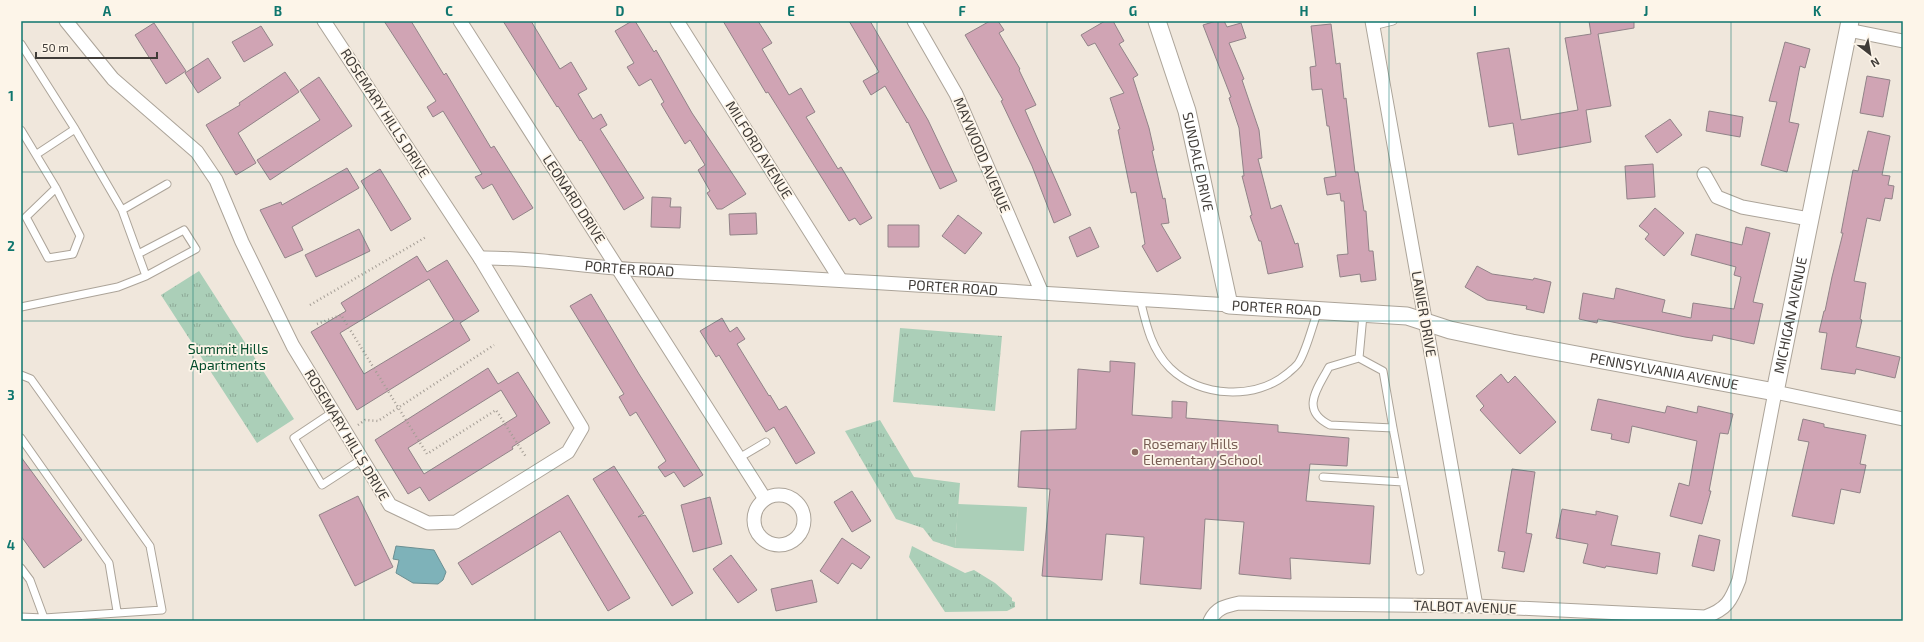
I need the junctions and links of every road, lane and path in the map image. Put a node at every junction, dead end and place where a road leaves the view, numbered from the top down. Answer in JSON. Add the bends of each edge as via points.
{"nodes":[{"id":1,"x":66,"y":21,"type":"edge"},
{"id":2,"x":324,"y":21,"type":"edge"},
{"id":3,"x":460,"y":21,"type":"edge"},
{"id":4,"x":677,"y":21,"type":"edge"},
{"id":5,"x":914,"y":21,"type":"edge"},
{"id":6,"x":1157,"y":21,"type":"edge"},
{"id":7,"x":1393,"y":21,"type":"edge"},
{"id":8,"x":1372,"y":23,"type":"edge"},
{"id":9,"x":1849,"y":26,"type":"edge"},
{"id":10,"x":1903,"y":41,"type":"edge"},
{"id":11,"x":21,"y":44,"type":"edge"},
{"id":12,"x":75,"y":128,"type":"junction"},
{"id":13,"x":21,"y":130,"type":"edge"},
{"id":14,"x":37,"y":154,"type":"junction"},
{"id":15,"x":1704,"y":174,"type":"dead end"},
{"id":16,"x":167,"y":184,"type":"dead end"},
{"id":17,"x":56,"y":188,"type":"junction"},
{"id":18,"x":122,"y":210,"type":"junction"},
{"id":19,"x":1809,"y":219,"type":"junction"},
{"id":20,"x":426,"y":237,"type":"dead end"},
{"id":21,"x":138,"y":254,"type":"junction"},
{"id":22,"x":480,"y":258,"type":"junction"},
{"id":23,"x":619,"y":269,"type":"junction"},
{"id":24,"x":146,"y":276,"type":"junction"},
{"id":25,"x":840,"y":279,"type":"junction"},
{"id":26,"x":1042,"y":293,"type":"junction"},
{"id":27,"x":1140,"y":299,"type":"junction"},
{"id":28,"x":310,"y":305,"type":"dead end"},
{"id":29,"x":1229,"y":305,"type":"junction"},
{"id":30,"x":21,"y":307,"type":"edge"},
{"id":31,"x":1318,"y":311,"type":"junction"},
{"id":32,"x":1363,"y":315,"type":"junction"},
{"id":33,"x":1425,"y":322,"type":"junction"},
{"id":34,"x":318,"y":324,"type":"dead end"},
{"id":35,"x":494,"y":345,"type":"dead end"},
{"id":36,"x":1359,"y":358,"type":"junction"},
{"id":37,"x":21,"y":375,"type":"edge"},
{"id":38,"x":1775,"y":392,"type":"junction"},
{"id":39,"x":398,"y":407,"type":"junction"},
{"id":40,"x":333,"y":412,"type":"junction"},
{"id":41,"x":1903,"y":419,"type":"edge"},
{"id":42,"x":357,"y":425,"type":"dead end"},
{"id":43,"x":1393,"y":428,"type":"junction"},
{"id":44,"x":21,"y":438,"type":"edge"},
{"id":45,"x":766,"y":442,"type":"dead end"},
{"id":46,"x":526,"y":457,"type":"dead end"},
{"id":47,"x":739,"y":458,"type":"junction"},
{"id":48,"x":362,"y":459,"type":"junction"},
{"id":49,"x":1322,"y":477,"type":"dead end"},
{"id":50,"x":1403,"y":482,"type":"junction"},
{"id":51,"x":765,"y":499,"type":"dead end"},
{"id":52,"x":21,"y":568,"type":"edge"},
{"id":53,"x":1420,"y":571,"type":"dead end"},
{"id":54,"x":1476,"y":606,"type":"junction"},
{"id":55,"x":1724,"y":608,"type":"joint"},
{"id":56,"x":117,"y":611,"type":"junction"},
{"id":57,"x":21,"y":617,"type":"edge"},
{"id":58,"x":1212,"y":617,"type":"edge"},
{"id":59,"x":44,"y":618,"type":"junction"}],
"edges":[{"from":1,"to":40,"type":"street","name":"ROSEMARY HILLS DRIVE","via":[[113,79],[197,152],[216,180],[242,242],[293,346]]},
{"from":2,"to":22,"type":"street","name":"ROSEMARY HILLS DRIVE"},
{"from":3,"to":23,"type":"street","name":"LEONARD DRIVE"},
{"from":4,"to":25,"type":"street","name":"MILFORD AVENUE"},
{"from":5,"to":26,"type":"street","name":"MAYWOOD AVENUE","via":[[956,94]]},
{"from":6,"to":29,"type":"street","name":"SUNDALE DRIVE","via":[[1187,112]]},
{"from":7,"to":8,"type":"lane"},
{"from":8,"to":33,"type":"street","name":"LANIER DRIVE"},
{"from":9,"to":10,"type":"street"},
{"from":9,"to":19,"type":"street","name":"MICHIGAN AVENUE"},
{"from":11,"to":12,"type":"lane"},
{"from":12,"to":14,"type":"lane"},
{"from":12,"to":18,"type":"lane"},
{"from":13,"to":14,"type":"lane"},
{"from":14,"to":17,"type":"lane"},
{"from":15,"to":19,"type":"street","via":[[1717,197],[1742,207]]},
{"from":16,"to":18,"type":"lane"},
{"from":17,"to":17,"type":"lane","via":[[80,236],[74,254],[48,258],[26,217]]},
{"from":18,"to":21,"type":"lane"},
{"from":19,"to":38,"type":"street","name":"MICHIGAN AVENUE"},
{"from":20,"to":28,"type":"path"},
{"from":21,"to":24,"type":"lane"},
{"from":21,"to":24,"type":"lane","via":[[184,230],[196,249]]},
{"from":22,"to":23,"type":"street","name":"PORTER ROAD","via":[[510,258]]},
{"from":22,"to":48,"type":"street","name":"ROSEMARY HILLS DRIVE","via":[[582,428],[568,452],[456,522],[428,523],[390,506]]},
{"from":23,"to":25,"type":"street","name":"PORTER ROAD"},
{"from":23,"to":47,"type":"street","name":"LEONARD DRIVE"},
{"from":24,"to":30,"type":"lane","via":[[118,287]]},
{"from":25,"to":26,"type":"street","name":"PORTER ROAD"},
{"from":26,"to":27,"type":"street","name":"PORTER ROAD"},
{"from":27,"to":29,"type":"street","name":"PORTER ROAD"},
{"from":27,"to":31,"type":"lane","via":[[1153,345],[1171,368],[1195,384],[1222,392],[1252,391],[1279,381],[1299,363]]},
{"from":29,"to":31,"type":"street","name":"PORTER ROAD"},
{"from":31,"to":32,"type":"street","name":"PORTER ROAD"},
{"from":32,"to":33,"type":"street","name":"PORTER ROAD","via":[[1407,316]]},
{"from":32,"to":36,"type":"lane"},
{"from":33,"to":38,"type":"street","name":"PENNSYLVANIA AVENUE","via":[[1512,343]]},
{"from":33,"to":54,"type":"street","name":"LANIER DRIVE"},
{"from":34,"to":39,"type":"path","via":[[341,315]]},
{"from":35,"to":39,"type":"path"},
{"from":36,"to":43,"type":"lane","via":[[1383,371]]},
{"from":36,"to":43,"type":"lane","via":[[1329,367],[1314,395],[1314,410],[1330,425]]},
{"from":37,"to":56,"type":"lane","via":[[32,378],[150,546],[162,610]]},
{"from":38,"to":41,"type":"street","name":"PENNSYLVANIA AVENUE"},
{"from":38,"to":55,"type":"street","name":"MICHIGAN AVENUE","via":[[1739,580]]},
{"from":39,"to":42,"type":"path","via":[[378,421],[365,420]]},
{"from":39,"to":46,"type":"path","via":[[427,454],[496,410]]},
{"from":40,"to":48,"type":"street","name":"ROSEMARY HILLS DRIVE"},
{"from":40,"to":48,"type":"lane","via":[[294,438],[322,484]]},
{"from":43,"to":50,"type":"lane"},
{"from":44,"to":56,"type":"lane","via":[[109,563]]},
{"from":45,"to":47,"type":"lane"},
{"from":47,"to":51,"type":"street","name":"LEONARD DRIVE"},
{"from":49,"to":50,"type":"lane"},
{"from":50,"to":53,"type":"lane"},
{"from":52,"to":59,"type":"lane","via":[[30,580]]},
{"from":54,"to":55,"type":"street","name":"TALBOT AVENUE","via":[[1697,618]]},
{"from":54,"to":58,"type":"street","name":"TALBOT AVENUE","via":[[1239,603],[1224,606]]},
{"from":56,"to":59,"type":"lane"},
{"from":57,"to":59,"type":"lane"}]}
